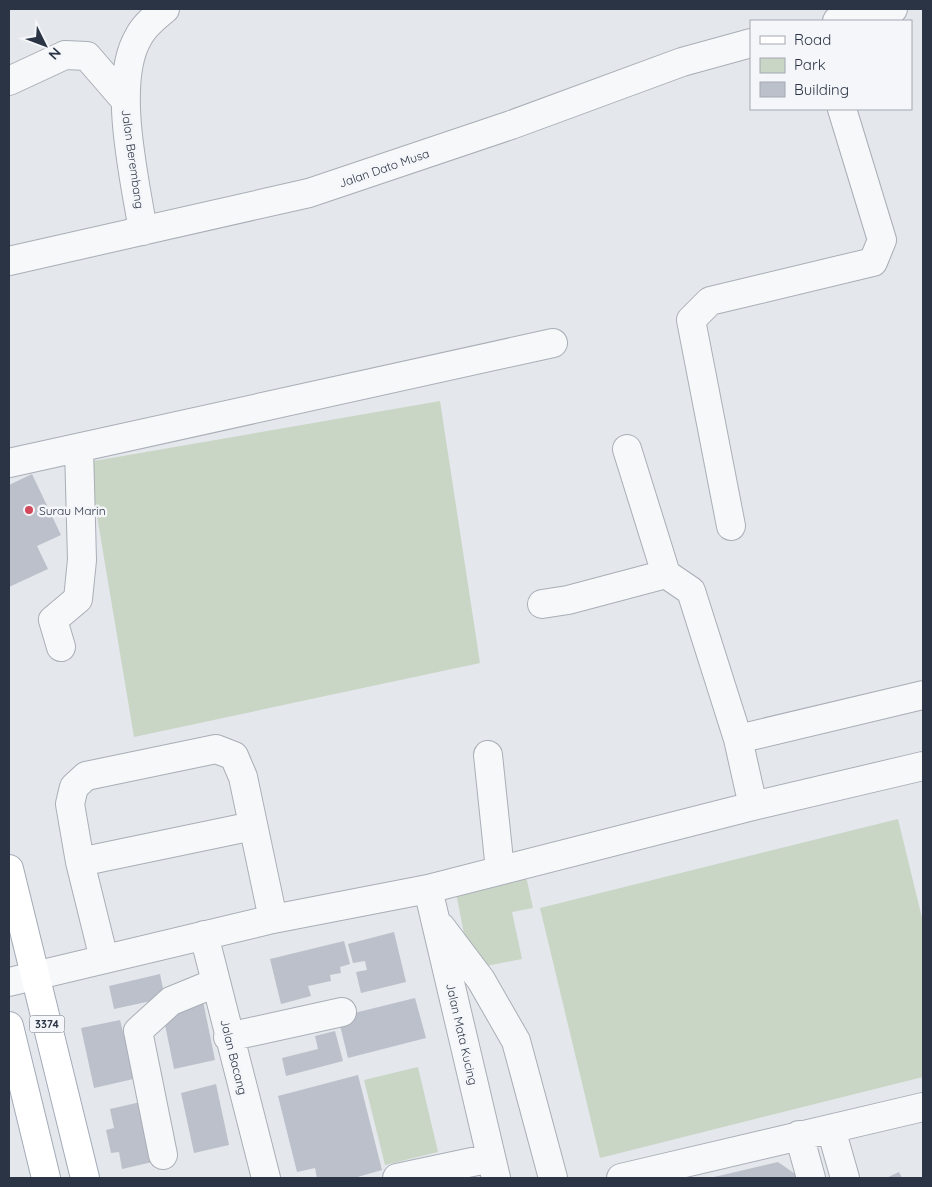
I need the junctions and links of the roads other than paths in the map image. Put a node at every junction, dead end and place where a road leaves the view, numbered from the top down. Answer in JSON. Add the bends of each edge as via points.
{"nodes":[{"id":1,"x":165,"y":9,"type":"edge"},
{"id":2,"x":880,"y":10,"type":"edge"},
{"id":3,"x":841,"y":20,"type":"edge"},
{"id":4,"x":750,"y":43,"type":"edge"},
{"id":5,"x":9,"y":81,"type":"edge"},
{"id":6,"x":125,"y":100,"type":"junction"},
{"id":7,"x":842,"y":110,"type":"edge"},
{"id":8,"x":142,"y":231,"type":"junction"},
{"id":9,"x":9,"y":261,"type":"edge"},
{"id":10,"x":553,"y":344,"type":"dead end"},
{"id":11,"x":79,"y":448,"type":"junction"},
{"id":12,"x":627,"y":449,"type":"dead end"},
{"id":13,"x":9,"y":463,"type":"edge"},
{"id":14,"x":731,"y":526,"type":"dead end"},
{"id":15,"x":666,"y":574,"type":"junction"},
{"id":16,"x":542,"y":604,"type":"dead end"},
{"id":17,"x":61,"y":648,"type":"dead end"},
{"id":18,"x":923,"y":695,"type":"edge"},
{"id":19,"x":738,"y":739,"type":"junction"},
{"id":20,"x":488,"y":755,"type":"dead end"},
{"id":21,"x":923,"y":766,"type":"edge"},
{"id":22,"x":752,"y":806,"type":"junction"},
{"id":23,"x":253,"y":826,"type":"junction"},
{"id":24,"x":80,"y":862,"type":"junction"},
{"id":25,"x":9,"y":869,"type":"edge"},
{"id":26,"x":500,"y":870,"type":"junction"},
{"id":27,"x":428,"y":889,"type":"junction"},
{"id":28,"x":435,"y":918,"type":"junction"},
{"id":29,"x":273,"y":919,"type":"junction"},
{"id":30,"x":204,"y":935,"type":"junction"},
{"id":31,"x":104,"y":959,"type":"junction"},
{"id":32,"x":36,"y":976,"type":"junction"},
{"id":33,"x":9,"y":982,"type":"edge"},
{"id":34,"x":215,"y":983,"type":"junction"},
{"id":35,"x":342,"y":1012,"type":"dead end"},
{"id":36,"x":9,"y":1026,"type":"edge"},
{"id":37,"x":228,"y":1037,"type":"junction"},
{"id":38,"x":923,"y":1107,"type":"edge"},
{"id":39,"x":831,"y":1129,"type":"junction"},
{"id":40,"x":799,"y":1135,"type":"junction"},
{"id":41,"x":163,"y":1155,"type":"dead end"},
{"id":42,"x":494,"y":1168,"type":"edge"},
{"id":43,"x":46,"y":1178,"type":"edge"},
{"id":44,"x":85,"y":1178,"type":"edge"},
{"id":45,"x":266,"y":1178,"type":"edge"},
{"id":46,"x":397,"y":1178,"type":"edge"},
{"id":47,"x":553,"y":1178,"type":"edge"},
{"id":48,"x":621,"y":1178,"type":"edge"},
{"id":49,"x":811,"y":1178,"type":"edge"},
{"id":50,"x":845,"y":1178,"type":"edge"}],
"edges":[{"from":1,"to":6,"type":"street","name":"Jalan Berembang","via":[[138,36]]},
{"from":2,"to":3,"type":"street"},
{"from":4,"to":8,"type":"street","name":"Jalan Dato Musa","via":[[682,62],[511,125],[309,193]]},
{"from":5,"to":6,"type":"street","via":[[65,55],[87,56]]},
{"from":6,"to":8,"type":"street","name":"Jalan Berembang"},
{"from":7,"to":14,"type":"street","via":[[882,240],[872,262],[710,302],[691,320]]},
{"from":8,"to":9,"type":"street","name":"Jalan Dato Musa"},
{"from":10,"to":11,"type":"street"},
{"from":11,"to":13,"type":"street"},
{"from":11,"to":17,"type":"street","via":[[82,560],[78,599],[53,620]]},
{"from":12,"to":15,"type":"street"},
{"from":15,"to":16,"type":"street"},
{"from":15,"to":19,"type":"street","via":[[692,591]]},
{"from":18,"to":19,"type":"street"},
{"from":19,"to":22,"type":"street"},
{"from":20,"to":26,"type":"street"},
{"from":21,"to":22,"type":"street"},
{"from":22,"to":26,"type":"street"},
{"from":23,"to":24,"type":"street"},
{"from":23,"to":24,"type":"street","via":[[243,777],[234,756],[216,749],[86,776],[74,787],[70,804]]},
{"from":23,"to":29,"type":"street"},
{"from":24,"to":31,"type":"street"},
{"from":25,"to":32,"type":"main road","number":"3374"},
{"from":26,"to":27,"type":"street"},
{"from":27,"to":28,"type":"street","name":"Jalan Mata Kucing"},
{"from":27,"to":29,"type":"street"},
{"from":28,"to":42,"type":"street","name":"Jalan Mata Kucing"},
{"from":28,"to":47,"type":"street","via":[[481,980],[516,1041]]},
{"from":29,"to":30,"type":"street"},
{"from":30,"to":31,"type":"street"},
{"from":30,"to":34,"type":"street","name":"Jalan Bacang"},
{"from":31,"to":32,"type":"street"},
{"from":32,"to":33,"type":"street"},
{"from":32,"to":44,"type":"main road","number":"3374"},
{"from":34,"to":37,"type":"street","name":"Jalan Bacang"},
{"from":34,"to":41,"type":"street","via":[[171,1001],[138,1031]]},
{"from":35,"to":37,"type":"street"},
{"from":36,"to":43,"type":"main road","number":"3374"},
{"from":37,"to":45,"type":"street","name":"Jalan Bacang"},
{"from":38,"to":39,"type":"street"},
{"from":39,"to":40,"type":"street"},
{"from":39,"to":50,"type":"street"},
{"from":40,"to":48,"type":"street"},
{"from":40,"to":49,"type":"street"},
{"from":42,"to":46,"type":"street"}]}
